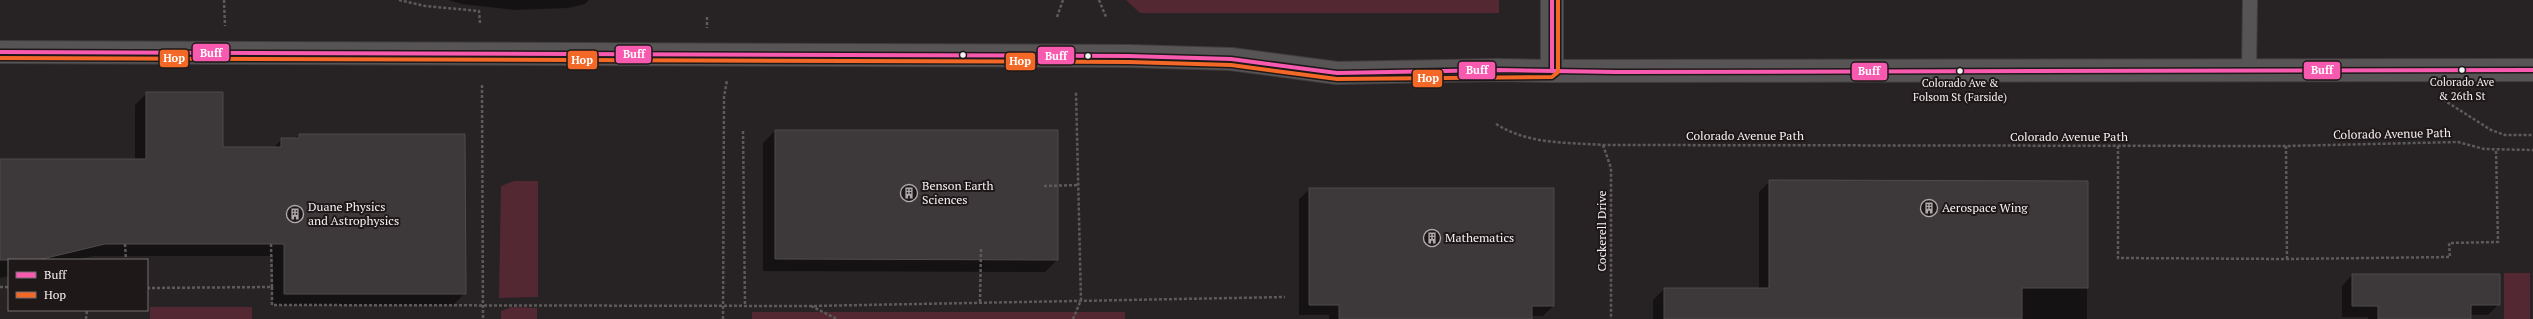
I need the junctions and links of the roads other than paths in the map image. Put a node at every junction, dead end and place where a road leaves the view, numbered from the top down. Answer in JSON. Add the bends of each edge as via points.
{"nodes":[{"id":1,"x":1552,"y":0,"type":"edge"},
{"id":2,"x":2250,"y":0,"type":"edge"},
{"id":3,"x":0,"y":52,"type":"edge"},
{"id":4,"x":2248,"y":70,"type":"junction"},
{"id":5,"x":2533,"y":70,"type":"edge"},
{"id":6,"x":1552,"y":71,"type":"junction"}],
"edges":[{"from":1,"to":6,"type":"street"},
{"from":2,"to":4,"type":"lane"},
{"from":3,"to":6,"type":"street","via":[[1129,56],[1230,59],[1337,73]]},
{"from":4,"to":5,"type":"street"},
{"from":4,"to":6,"type":"street"}]}
